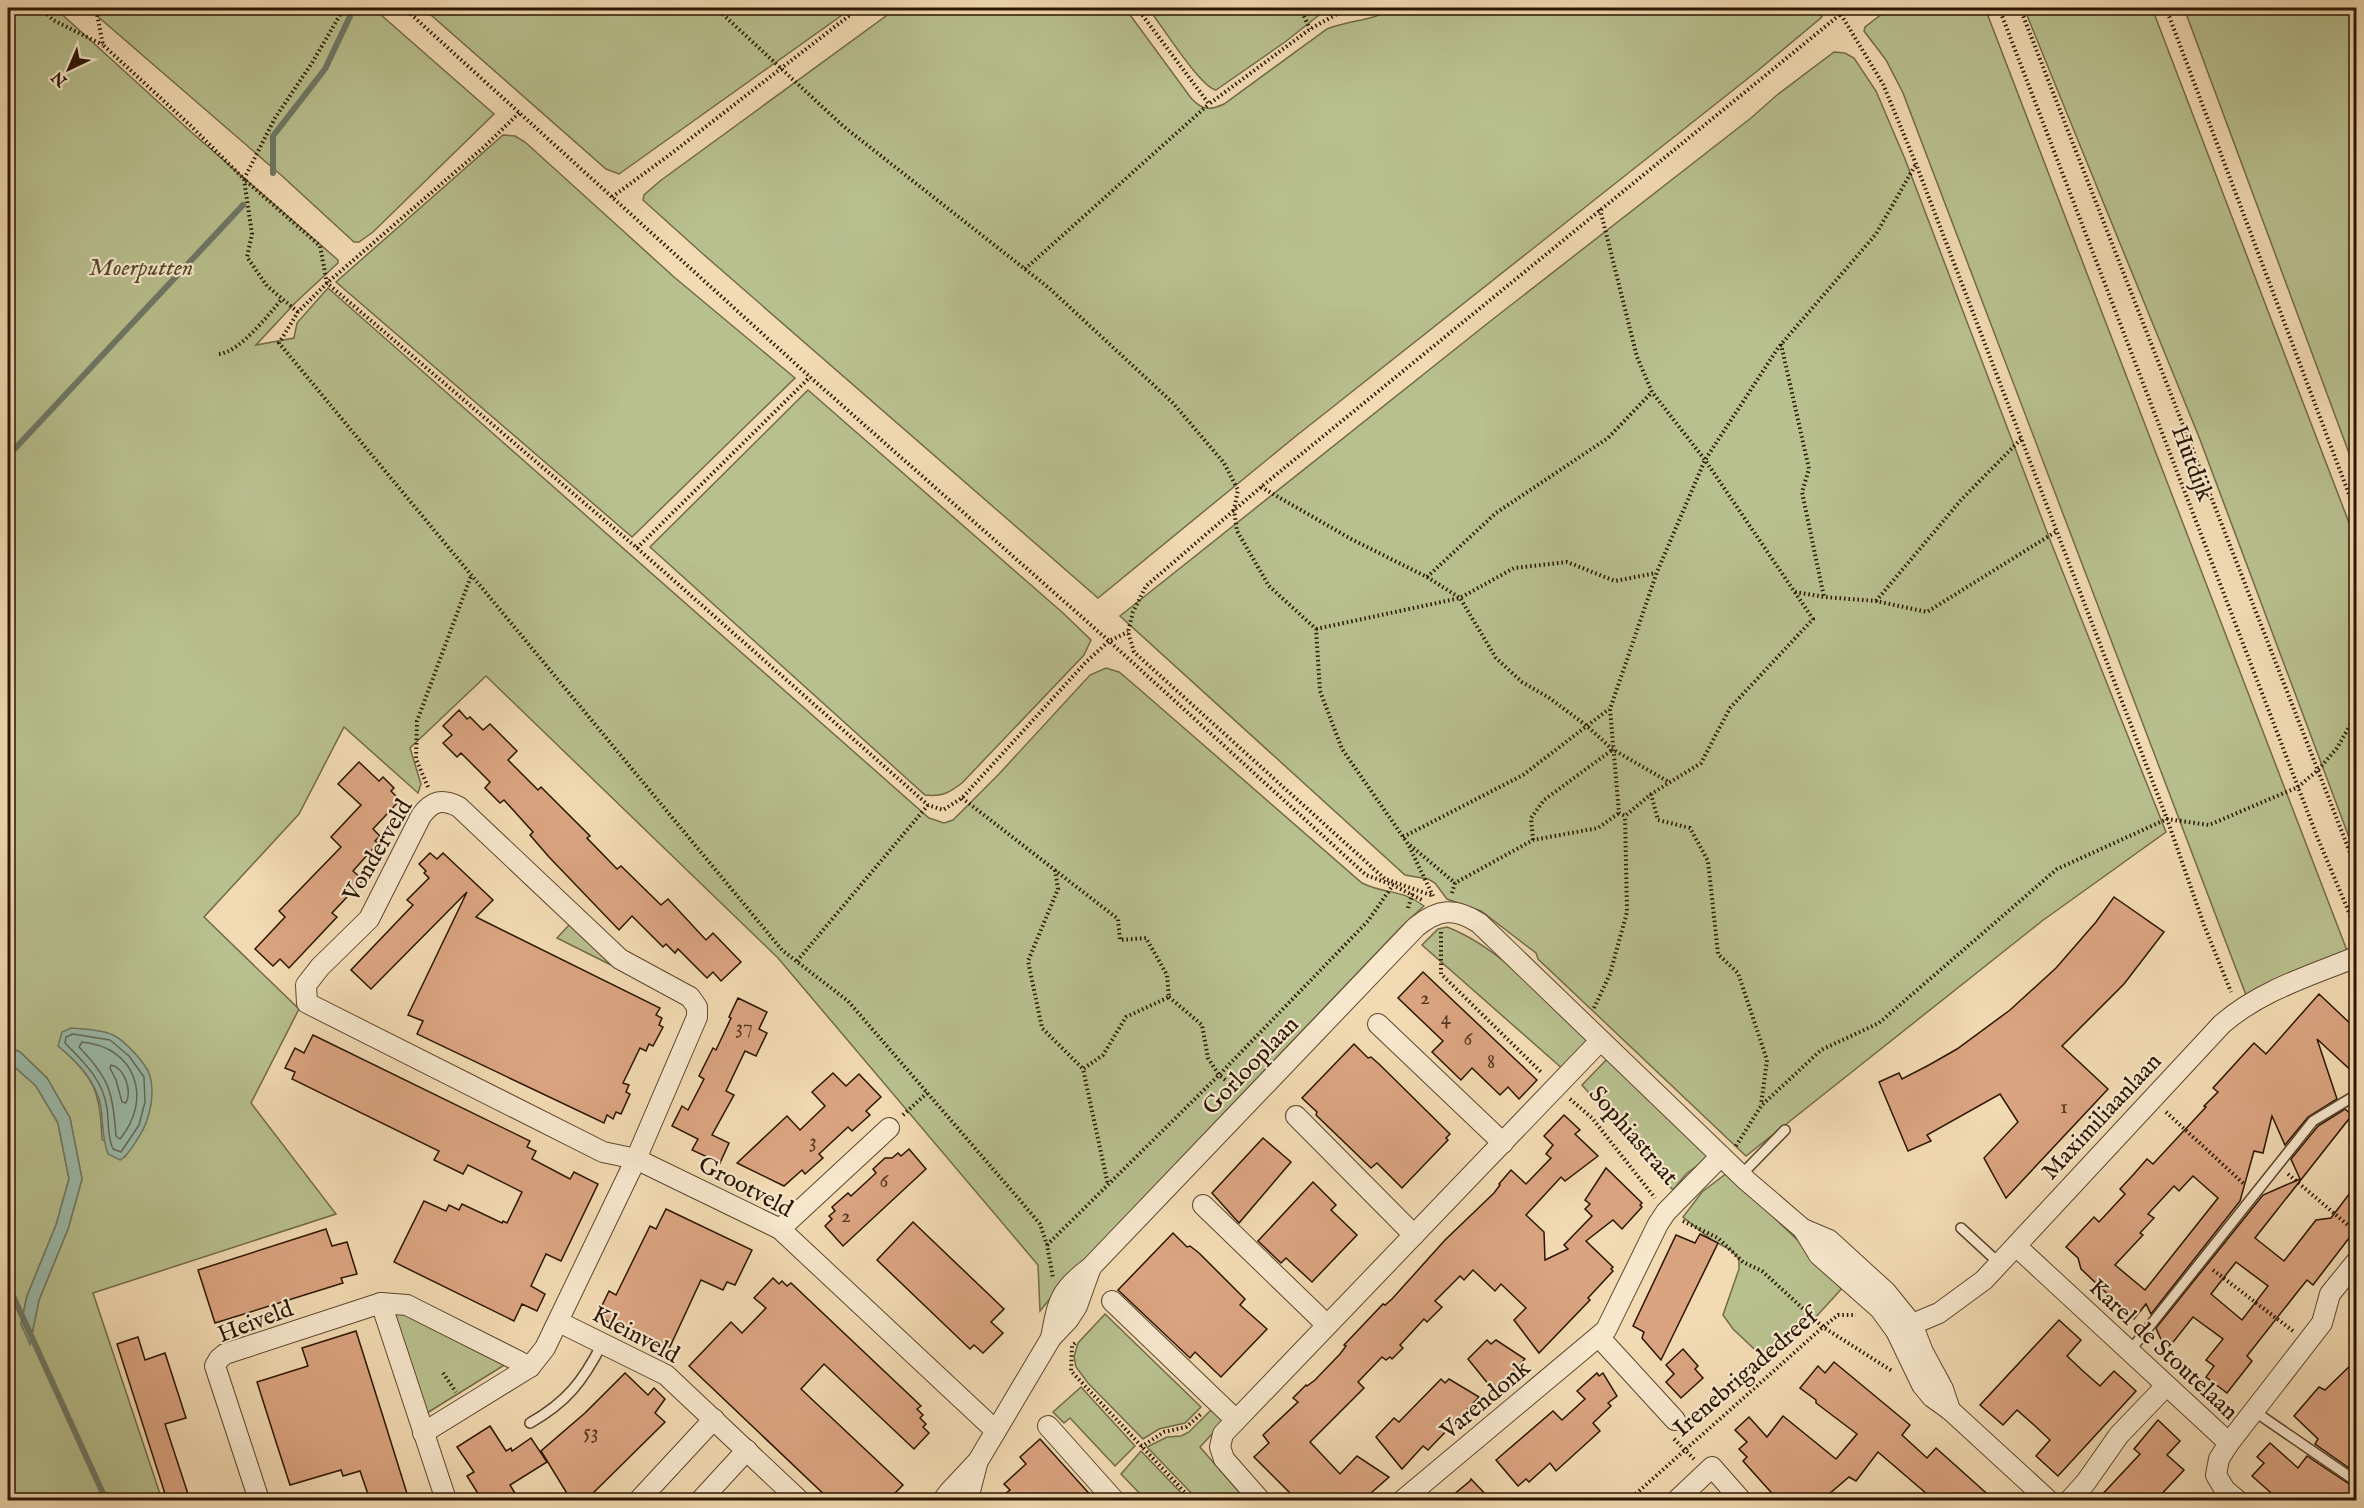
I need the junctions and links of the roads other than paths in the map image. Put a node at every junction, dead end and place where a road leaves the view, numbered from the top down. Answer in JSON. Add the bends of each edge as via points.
{"nodes":[{"id":1,"x":1443,"y":908,"type":"joint"},
{"id":2,"x":2356,"y":957,"type":"edge"},
{"id":3,"x":1378,"y":1024,"type":"dead end"},
{"id":4,"x":1600,"y":1041,"type":"junction"},
{"id":5,"x":2356,"y":1095,"type":"edge"},
{"id":6,"x":1296,"y":1116,"type":"dead end"},
{"id":7,"x":889,"y":1128,"type":"road end"},
{"id":8,"x":1785,"y":1130,"type":"dead end"},
{"id":9,"x":1503,"y":1143,"type":"junction"},
{"id":10,"x":636,"y":1159,"type":"junction"},
{"id":11,"x":1724,"y":1159,"type":"junction"},
{"id":12,"x":1741,"y":1175,"type":"junction"},
{"id":13,"x":1203,"y":1205,"type":"dead end"},
{"id":14,"x":1961,"y":1228,"type":"dead end"},
{"id":15,"x":780,"y":1229,"type":"junction"},
{"id":16,"x":1414,"y":1235,"type":"junction"},
{"id":17,"x":2016,"y":1246,"type":"junction"},
{"id":18,"x":2356,"y":1262,"type":"edge"},
{"id":19,"x":2000,"y":1264,"type":"junction"},
{"id":20,"x":1112,"y":1301,"type":"dead end"},
{"id":21,"x":381,"y":1303,"type":"junction"},
{"id":22,"x":559,"y":1322,"type":"junction"},
{"id":23,"x":1327,"y":1325,"type":"junction"},
{"id":24,"x":1904,"y":1327,"type":"junction"},
{"id":25,"x":1599,"y":1336,"type":"junction"},
{"id":26,"x":602,"y":1344,"type":"junction"},
{"id":27,"x":2129,"y":1352,"type":"junction"},
{"id":28,"x":531,"y":1367,"type":"junction"},
{"id":29,"x":2166,"y":1386,"type":"junction"},
{"id":30,"x":2254,"y":1411,"type":"junction"},
{"id":31,"x":1673,"y":1418,"type":"road end"},
{"id":32,"x":714,"y":1419,"type":"junction"},
{"id":33,"x":1236,"y":1420,"type":"junction"},
{"id":34,"x":530,"y":1423,"type":"dead end"},
{"id":35,"x":1048,"y":1426,"type":"dead end"},
{"id":36,"x":995,"y":1430,"type":"junction"},
{"id":37,"x":423,"y":1433,"type":"junction"},
{"id":38,"x":2229,"y":1443,"type":"junction"},
{"id":39,"x":747,"y":1450,"type":"junction"},
{"id":40,"x":978,"y":1461,"type":"junction"},
{"id":41,"x":2356,"y":1470,"type":"edge"},
{"id":42,"x":260,"y":1500,"type":"edge"},
{"id":43,"x":446,"y":1500,"type":"edge"},
{"id":44,"x":639,"y":1500,"type":"edge"},
{"id":45,"x":701,"y":1500,"type":"edge"},
{"id":46,"x":799,"y":1500,"type":"edge"},
{"id":47,"x":943,"y":1500,"type":"edge"},
{"id":48,"x":964,"y":1500,"type":"edge"},
{"id":49,"x":1114,"y":1500,"type":"edge"},
{"id":50,"x":1260,"y":1500,"type":"edge"},
{"id":51,"x":1403,"y":1500,"type":"edge"},
{"id":52,"x":1677,"y":1500,"type":"edge"},
{"id":53,"x":1741,"y":1500,"type":"edge"},
{"id":54,"x":2048,"y":1500,"type":"edge"},
{"id":55,"x":2070,"y":1500,"type":"edge"},
{"id":56,"x":2236,"y":1500,"type":"edge"}],
"edges":[{"from":1,"to":4,"type":"street","name":"Sophiastraat","via":[[1479,923]]},
{"from":1,"to":36,"type":"street","name":"Gorlooplaan","via":[[1416,927],[1091,1267],[1077,1306],[1051,1338]]},
{"from":2,"to":17,"type":"street","name":"Maximiliaanlaan","via":[[2238,1009]]},
{"from":3,"to":9,"type":"street"},
{"from":4,"to":9,"type":"street"},
{"from":4,"to":11,"type":"street","name":"Sophiastraat"},
{"from":5,"to":27,"type":"lane","via":[[2313,1121]]},
{"from":6,"to":16,"type":"street"},
{"from":7,"to":15,"type":"street"},
{"from":8,"to":12,"type":"lane"},
{"from":9,"to":16,"type":"street"},
{"from":10,"to":10,"type":"street","name":"Vonderveld","via":[[603,1152],[307,1003],[306,986],[369,919],[421,816],[434,803],[449,801],[459,807],[620,959],[690,997],[697,1007],[697,1017]]},
{"from":10,"to":15,"type":"street","name":"Grootveld"},
{"from":10,"to":22,"type":"street"},
{"from":11,"to":12,"type":"street","name":"Sophiastraat"},
{"from":11,"to":25,"type":"street","name":"Varendonk","via":[[1666,1212],[1610,1325]]},
{"from":12,"to":24,"type":"street","name":"Sophiastraat","via":[[1803,1228],[1830,1240],[1886,1292]]},
{"from":13,"to":23,"type":"street"},
{"from":14,"to":19,"type":"lane"},
{"from":15,"to":36,"type":"street","name":"Grootveld"},
{"from":16,"to":23,"type":"street"},
{"from":17,"to":19,"type":"street","name":"Maximiliaanlaan"},
{"from":17,"to":27,"type":"street","name":"Karel de Stoutelaan"},
{"from":18,"to":30,"type":"street","via":[[2330,1294],[2322,1323]]},
{"from":19,"to":24,"type":"street","name":"Maximiliaanlaan","via":[[1939,1313]]},
{"from":20,"to":33,"type":"street"},
{"from":21,"to":28,"type":"street","via":[[407,1305]]},
{"from":21,"to":37,"type":"street"},
{"from":21,"to":42,"type":"street","name":"Heiveld","via":[[219,1359],[215,1366]]},
{"from":22,"to":26,"type":"street","name":"Kleinveld"},
{"from":22,"to":28,"type":"street"},
{"from":23,"to":33,"type":"street"},
{"from":24,"to":54,"type":"street","name":"Sophiastraat","via":[[1943,1389],[1950,1410]]},
{"from":25,"to":31,"type":"street"},
{"from":25,"to":51,"type":"street","name":"Varendonk"},
{"from":26,"to":32,"type":"street","name":"Kleinveld","via":[[666,1375]]},
{"from":26,"to":34,"type":"lane","via":[[583,1379],[567,1398]]},
{"from":27,"to":29,"type":"street","name":"Karel de Stoutelaan"},
{"from":28,"to":37,"type":"street"},
{"from":29,"to":38,"type":"street","name":"Karel de Stoutelaan"},
{"from":29,"to":55,"type":"street","via":[[2119,1435]]},
{"from":30,"to":38,"type":"street"},
{"from":30,"to":41,"type":"lane","via":[[2350,1477]]},
{"from":32,"to":39,"type":"street","name":"Kleinveld"},
{"from":32,"to":44,"type":"street"},
{"from":33,"to":50,"type":"street","via":[[1223,1434],[1220,1447],[1224,1459]]},
{"from":35,"to":49,"type":"street"},
{"from":36,"to":40,"type":"street","name":"Gorlooplaan"},
{"from":37,"to":43,"type":"street"},
{"from":38,"to":56,"type":"street","name":"Karel de Stoutelaan","via":[[2219,1459],[2216,1475]]},
{"from":39,"to":45,"type":"street"},
{"from":39,"to":46,"type":"street","name":"Kleinveld"},
{"from":40,"to":47,"type":"street","name":"Gorlooplaan"},
{"from":40,"to":48,"type":"street","name":"Gorlooplaan"},
{"from":52,"to":53,"type":"street","via":[[1712,1467]]}]}
